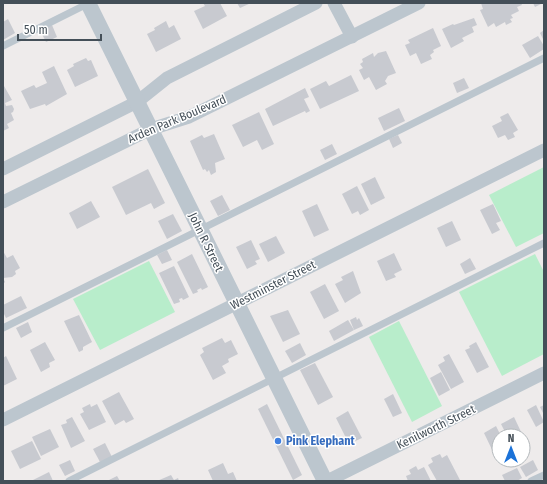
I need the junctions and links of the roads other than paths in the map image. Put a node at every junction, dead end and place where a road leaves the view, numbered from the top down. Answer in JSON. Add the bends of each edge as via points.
{"nodes":[{"id":1,"x":88,"y":3,"type":"edge"},
{"id":2,"x":316,"y":3,"type":"edge"},
{"id":3,"x":334,"y":3,"type":"edge"},
{"id":4,"x":419,"y":3,"type":"edge"},
{"id":5,"x":352,"y":37,"type":"junction"},
{"id":6,"x":3,"y":46,"type":"edge"},
{"id":7,"x":544,"y":58,"type":"edge"},
{"id":8,"x":137,"y":102,"type":"junction"},
{"id":9,"x":151,"y":129,"type":"junction"},
{"id":10,"x":544,"y":150,"type":"edge"},
{"id":11,"x":3,"y":170,"type":"edge"},
{"id":12,"x":3,"y":202,"type":"edge"},
{"id":13,"x":200,"y":230,"type":"junction"},
{"id":14,"x":544,"y":243,"type":"edge"},
{"id":15,"x":237,"y":303,"type":"junction"},
{"id":16,"x":3,"y":328,"type":"edge"},
{"id":17,"x":544,"y":373,"type":"edge"},
{"id":18,"x":274,"y":378,"type":"junction"},
{"id":19,"x":3,"y":420,"type":"edge"},
{"id":20,"x":544,"y":475,"type":"edge"},
{"id":21,"x":69,"y":481,"type":"edge"},
{"id":22,"x":326,"y":481,"type":"edge"},
{"id":23,"x":531,"y":481,"type":"edge"}],
"edges":[{"from":1,"to":6,"type":"lane"},
{"from":1,"to":8,"type":"street","name":"John R Street"},
{"from":2,"to":8,"type":"street","via":[[167,78]]},
{"from":3,"to":5,"type":"street"},
{"from":4,"to":5,"type":"street","name":"Arden Park Boulevard"},
{"from":5,"to":9,"type":"street","name":"Arden Park Boulevard","via":[[189,117]]},
{"from":7,"to":13,"type":"lane"},
{"from":8,"to":9,"type":"street","name":"John R Street"},
{"from":8,"to":11,"type":"street"},
{"from":9,"to":12,"type":"street","name":"Arden Park Boulevard"},
{"from":9,"to":13,"type":"street","name":"John R Street"},
{"from":10,"to":15,"type":"street","name":"Westminster Street"},
{"from":13,"to":15,"type":"street","name":"John R Street"},
{"from":13,"to":16,"type":"lane"},
{"from":14,"to":18,"type":"lane"},
{"from":15,"to":18,"type":"street","name":"John R Street"},
{"from":15,"to":19,"type":"street","name":"Westminster Street"},
{"from":17,"to":22,"type":"street","name":"Kenilworth Street"},
{"from":18,"to":21,"type":"lane"},
{"from":18,"to":22,"type":"street","name":"John R Street"},
{"from":20,"to":23,"type":"lane"}]}
